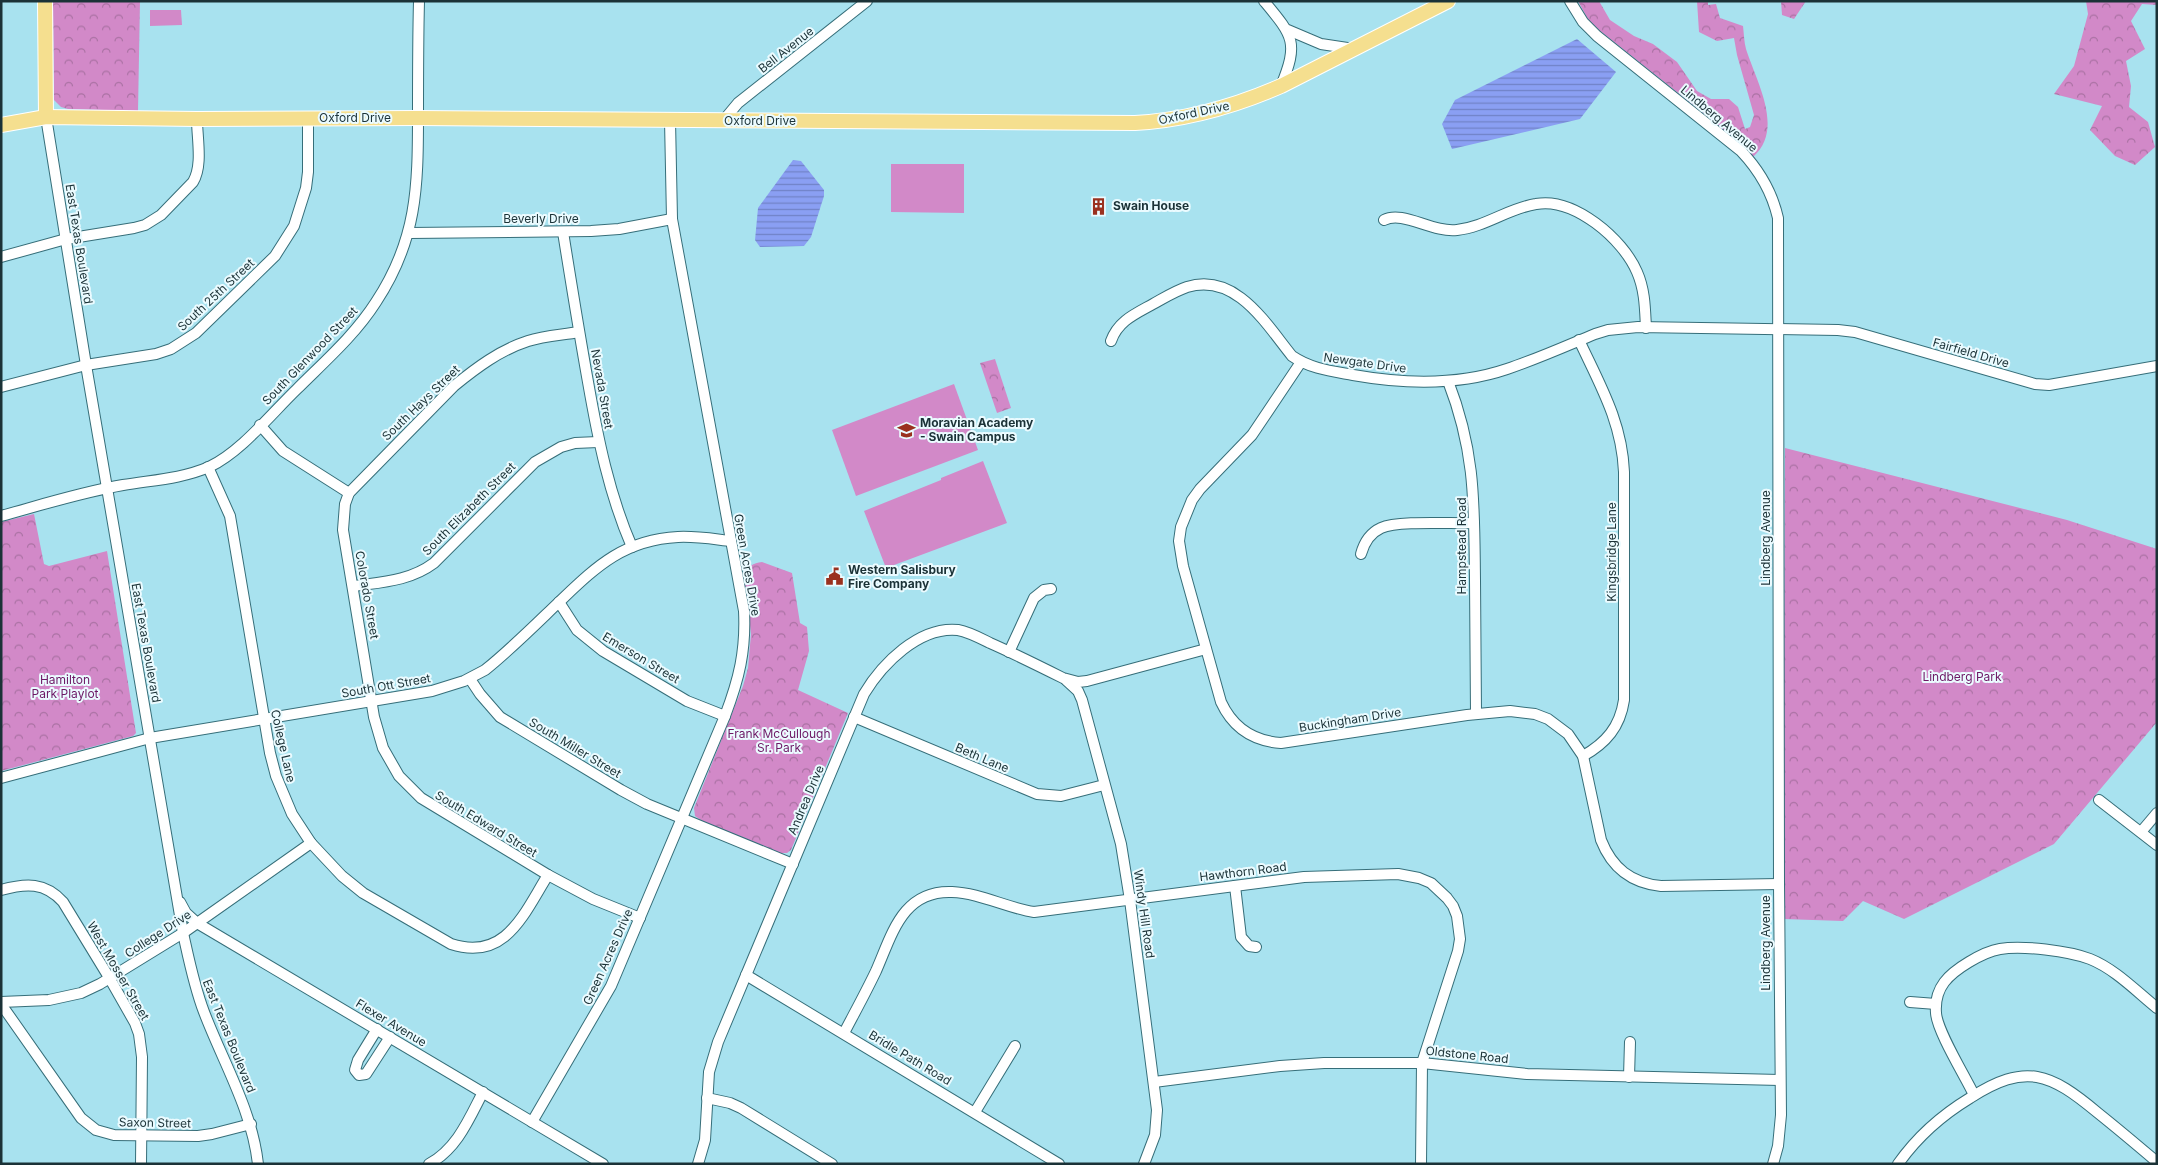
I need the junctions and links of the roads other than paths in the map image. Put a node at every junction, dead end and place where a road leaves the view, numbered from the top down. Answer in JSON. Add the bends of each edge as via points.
{"nodes":[{"id":1,"x":45,"y":1,"type":"edge"},
{"id":2,"x":419,"y":1,"type":"edge"},
{"id":3,"x":868,"y":1,"type":"edge"},
{"id":4,"x":1264,"y":1,"type":"edge"},
{"id":5,"x":1448,"y":1,"type":"edge"},
{"id":6,"x":1570,"y":1,"type":"edge"},
{"id":7,"x":1288,"y":30,"type":"junction"},
{"id":8,"x":1354,"y":49,"type":"junction"},
{"id":9,"x":1281,"y":86,"type":"junction"},
{"id":10,"x":46,"y":117,"type":"junction"},
{"id":11,"x":308,"y":118,"type":"junction"},
{"id":12,"x":418,"y":118,"type":"junction"},
{"id":13,"x":197,"y":119,"type":"junction"},
{"id":14,"x":670,"y":120,"type":"junction"},
{"id":15,"x":723,"y":121,"type":"junction"},
{"id":16,"x":1,"y":125,"type":"edge"},
{"id":17,"x":672,"y":219,"type":"junction"},
{"id":18,"x":1384,"y":220,"type":"dead end"},
{"id":19,"x":563,"y":232,"type":"junction"},
{"id":20,"x":409,"y":233,"type":"junction"},
{"id":21,"x":66,"y":239,"type":"junction"},
{"id":22,"x":1,"y":256,"type":"edge"},
{"id":23,"x":1646,"y":328,"type":"junction"},
{"id":24,"x":1779,"y":329,"type":"junction"},
{"id":25,"x":579,"y":332,"type":"junction"},
{"id":26,"x":1579,"y":340,"type":"junction"},
{"id":27,"x":1111,"y":341,"type":"dead end"},
{"id":28,"x":1301,"y":362,"type":"junction"},
{"id":29,"x":86,"y":365,"type":"junction"},
{"id":30,"x":2157,"y":366,"type":"edge"},
{"id":31,"x":1448,"y":381,"type":"junction"},
{"id":32,"x":1,"y":387,"type":"edge"},
{"id":33,"x":260,"y":425,"type":"junction"},
{"id":34,"x":598,"y":442,"type":"junction"},
{"id":35,"x":208,"y":467,"type":"junction"},
{"id":36,"x":107,"y":488,"type":"junction"},
{"id":37,"x":349,"y":493,"type":"junction"},
{"id":38,"x":1,"y":516,"type":"edge"},
{"id":39,"x":1474,"y":523,"type":"junction"},
{"id":40,"x":731,"y":541,"type":"junction"},
{"id":41,"x":632,"y":547,"type":"junction"},
{"id":42,"x":1361,"y":554,"type":"dead end"},
{"id":43,"x":354,"y":586,"type":"junction"},
{"id":44,"x":1051,"y":589,"type":"dead end"},
{"id":45,"x":559,"y":602,"type":"junction"},
{"id":46,"x":1206,"y":649,"type":"junction"},
{"id":47,"x":1009,"y":652,"type":"junction"},
{"id":48,"x":1063,"y":678,"type":"junction"},
{"id":49,"x":470,"y":679,"type":"junction"},
{"id":50,"x":372,"y":701,"type":"junction"},
{"id":51,"x":1476,"y":714,"type":"junction"},
{"id":52,"x":724,"y":716,"type":"junction"},
{"id":53,"x":854,"y":717,"type":"junction"},
{"id":54,"x":263,"y":720,"type":"junction"},
{"id":55,"x":150,"y":738,"type":"junction"},
{"id":56,"x":1583,"y":756,"type":"junction"},
{"id":57,"x":1,"y":778,"type":"edge"},
{"id":58,"x":1104,"y":784,"type":"junction"},
{"id":59,"x":2100,"y":800,"type":"dead end"},
{"id":60,"x":2157,"y":813,"type":"edge"},
{"id":61,"x":682,"y":818,"type":"junction"},
{"id":62,"x":2141,"y":832,"type":"junction"},
{"id":63,"x":310,"y":843,"type":"junction"},
{"id":64,"x":2157,"y":845,"type":"edge"},
{"id":65,"x":793,"y":864,"type":"junction"},
{"id":66,"x":548,"y":875,"type":"junction"},
{"id":67,"x":1779,"y":884,"type":"junction"},
{"id":68,"x":1234,"y":886,"type":"junction"},
{"id":69,"x":1,"y":890,"type":"edge"},
{"id":70,"x":176,"y":894,"type":"junction"},
{"id":71,"x":1130,"y":900,"type":"junction"},
{"id":72,"x":640,"y":918,"type":"junction"},
{"id":73,"x":197,"y":923,"type":"junction"},
{"id":74,"x":183,"y":933,"type":"junction"},
{"id":75,"x":1256,"y":947,"type":"dead end"},
{"id":76,"x":746,"y":975,"type":"junction"},
{"id":77,"x":110,"y":979,"type":"junction"},
{"id":78,"x":1910,"y":1002,"type":"dead end"},
{"id":79,"x":1,"y":1003,"type":"edge"},
{"id":80,"x":1936,"y":1004,"type":"junction"},
{"id":81,"x":2157,"y":1008,"type":"edge"},
{"id":82,"x":376,"y":1029,"type":"junction"},
{"id":83,"x":844,"y":1033,"type":"junction"},
{"id":84,"x":390,"y":1037,"type":"junction"},
{"id":85,"x":1630,"y":1042,"type":"dead end"},
{"id":86,"x":1014,"y":1046,"type":"dead end"},
{"id":87,"x":1422,"y":1063,"type":"junction"},
{"id":88,"x":1629,"y":1077,"type":"junction"},
{"id":89,"x":1780,"y":1080,"type":"junction"},
{"id":90,"x":1154,"y":1082,"type":"junction"},
{"id":91,"x":483,"y":1092,"type":"junction"},
{"id":92,"x":1974,"y":1095,"type":"junction"},
{"id":93,"x":707,"y":1098,"type":"junction"},
{"id":94,"x":975,"y":1112,"type":"junction"},
{"id":95,"x":532,"y":1122,"type":"junction"},
{"id":96,"x":251,"y":1124,"type":"junction"},
{"id":97,"x":142,"y":1135,"type":"junction"},
{"id":98,"x":2157,"y":1162,"type":"edge"},
{"id":99,"x":142,"y":1164,"type":"edge"},
{"id":100,"x":258,"y":1164,"type":"edge"},
{"id":101,"x":429,"y":1164,"type":"edge"},
{"id":102,"x":603,"y":1164,"type":"edge"},
{"id":103,"x":698,"y":1164,"type":"edge"},
{"id":104,"x":832,"y":1164,"type":"edge"},
{"id":105,"x":1059,"y":1164,"type":"edge"},
{"id":106,"x":1144,"y":1164,"type":"edge"},
{"id":107,"x":1421,"y":1164,"type":"edge"},
{"id":108,"x":1773,"y":1164,"type":"edge"},
{"id":109,"x":1898,"y":1164,"type":"edge"}],
"edges":[{"from":1,"to":10,"type":"main road"},
{"from":2,"to":12,"type":"street","name":"South Glenwood Street"},
{"from":3,"to":15,"type":"street","name":"Bell Avenue","via":[[738,103]]},
{"from":4,"to":7,"type":"street"},
{"from":5,"to":8,"type":"main road","name":"Oxford Drive"},
{"from":6,"to":24,"type":"street","name":"Lindberg Avenue","via":[[1597,36],[1753,163],[1774,202],[1779,231]]},
{"from":7,"to":8,"type":"street","via":[[1321,44]]},
{"from":7,"to":9,"type":"street","via":[[1290,61]]},
{"from":8,"to":9,"type":"main road","name":"Oxford Drive"},
{"from":9,"to":15,"type":"main road","name":"Oxford Drive","via":[[1205,114],[1135,123]]},
{"from":10,"to":13,"type":"main road","name":"Oxford Drive"},
{"from":10,"to":16,"type":"main road","name":"Oxford Drive"},
{"from":10,"to":21,"type":"street","name":"East Texas Boulevard"},
{"from":11,"to":12,"type":"main road","name":"Oxford Drive"},
{"from":11,"to":13,"type":"main road","name":"Oxford Drive"},
{"from":11,"to":29,"type":"street","name":"South 25th Street","via":[[306,188],[294,226],[275,256],[184,342],[156,354]]},
{"from":12,"to":14,"type":"main road","name":"Oxford Drive"},
{"from":12,"to":20,"type":"street","name":"South Glenwood Street","via":[[417,190]]},
{"from":13,"to":21,"type":"street","via":[[196,176],[161,215],[134,228]]},
{"from":14,"to":15,"type":"main road","name":"Oxford Drive"},
{"from":14,"to":17,"type":"street","name":"Green Acres Drive"},
{"from":17,"to":19,"type":"street","name":"Beverly Drive","via":[[619,229]]},
{"from":17,"to":40,"type":"street","name":"Green Acres Drive"},
{"from":18,"to":23,"type":"street","via":[[1396,216],[1437,229],[1457,230],[1537,203],[1572,209],[1613,238],[1632,261],[1642,286]]},
{"from":19,"to":20,"type":"street","name":"Beverly Drive"},
{"from":19,"to":25,"type":"street","name":"Nevada Street"},
{"from":20,"to":33,"type":"street","name":"South Glenwood Street","via":[[386,287],[367,315]]},
{"from":21,"to":22,"type":"street"},
{"from":21,"to":29,"type":"street","name":"East Texas Boulevard"},
{"from":23,"to":24,"type":"street","name":"Newgate Drive"},
{"from":23,"to":26,"type":"street","name":"Newgate Drive","via":[[1608,330]]},
{"from":24,"to":30,"type":"street","name":"Fairfield Drive","via":[[1820,328],[1855,332],[2042,385],[2061,385]]},
{"from":24,"to":67,"type":"street","name":"Lindberg Avenue"},
{"from":25,"to":34,"type":"street","name":"Nevada Street"},
{"from":25,"to":37,"type":"street","name":"South Hays Street","via":[[530,341],[484,363],[454,386]]},
{"from":26,"to":31,"type":"street","name":"Newgate Drive","via":[[1506,369]]},
{"from":26,"to":56,"type":"street","name":"Kingsbridge Lane","via":[[1613,412],[1622,445],[1624,472],[1624,700],[1613,732]]},
{"from":27,"to":28,"type":"street","name":"Newgate Drive","via":[[1119,325],[1130,316],[1179,290],[1213,285],[1245,300],[1292,356]]},
{"from":28,"to":31,"type":"street","name":"Newgate Drive","via":[[1320,370],[1377,380]]},
{"from":28,"to":46,"type":"street","name":"Buckingham Drive","via":[[1263,422],[1200,489],[1185,513],[1180,555]]},
{"from":29,"to":32,"type":"street","name":"South 25th Street"},
{"from":29,"to":36,"type":"street","name":"East Texas Boulevard"},
{"from":31,"to":39,"type":"street","name":"Hampstead Road","via":[[1468,444]]},
{"from":33,"to":35,"type":"street","name":"South Glenwood Street","via":[[229,455]]},
{"from":33,"to":37,"type":"street","via":[[288,455]]},
{"from":34,"to":41,"type":"street","name":"Nevada Street","via":[[612,496]]},
{"from":34,"to":43,"type":"street","name":"South Elizabeth Street","via":[[561,447],[535,462],[423,571],[403,579]]},
{"from":35,"to":36,"type":"street","name":"South Glenwood Street","via":[[161,480]]},
{"from":35,"to":54,"type":"street","name":"College Lane","via":[[230,516]]},
{"from":36,"to":38,"type":"street","name":"South Glenwood Street"},
{"from":36,"to":55,"type":"street","name":"East Texas Boulevard"},
{"from":37,"to":43,"type":"street","name":"Colorado Street","via":[[343,530]]},
{"from":39,"to":42,"type":"street","via":[[1389,525],[1373,533]]},
{"from":39,"to":51,"type":"street","name":"Hampstead Road"},
{"from":40,"to":41,"type":"street","name":"South Ott Street","via":[[676,537]]},
{"from":40,"to":52,"type":"street","name":"Green Acres Drive","via":[[745,634],[741,668]]},
{"from":41,"to":45,"type":"street","name":"South Ott Street","via":[[600,564]]},
{"from":43,"to":50,"type":"street","name":"Colorado Street"},
{"from":44,"to":47,"type":"street","via":[[1034,598]]},
{"from":45,"to":49,"type":"street","name":"South Ott Street","via":[[495,662]]},
{"from":45,"to":52,"type":"street","name":"Emerson Street","via":[[578,630],[603,651],[687,701]]},
{"from":46,"to":48,"type":"street","name":"Andrea Drive","via":[[1087,681]]},
{"from":46,"to":51,"type":"street","name":"Buckingham Drive","via":[[1226,712],[1244,731],[1268,742],[1292,742]]},
{"from":47,"to":48,"type":"street","name":"Andrea Drive"},
{"from":47,"to":53,"type":"street","name":"Andrea Drive","via":[[959,630],[948,630],[921,639],[882,668],[864,694]]},
{"from":48,"to":58,"type":"street","name":"Windy Hill Road","via":[[1082,700]]},
{"from":49,"to":50,"type":"street","name":"South Ott Street","via":[[432,691]]},
{"from":49,"to":61,"type":"street","name":"South Miller Street","via":[[488,704],[515,727],[621,790]]},
{"from":50,"to":54,"type":"street","name":"South Ott Street"},
{"from":50,"to":66,"type":"street","name":"South Edward Street","via":[[383,748],[398,776],[409,788],[434,807]]},
{"from":51,"to":56,"type":"street","name":"Buckingham Drive","via":[[1510,710],[1542,716],[1568,734]]},
{"from":52,"to":61,"type":"street","name":"Green Acres Drive"},
{"from":53,"to":58,"type":"street","name":"Beth Lane","via":[[1037,794],[1061,796]]},
{"from":53,"to":65,"type":"street","name":"Andrea Drive"},
{"from":54,"to":55,"type":"street","name":"South Ott Street"},
{"from":54,"to":63,"type":"street","name":"College Lane","via":[[283,796]]},
{"from":55,"to":57,"type":"street","name":"South Ott Street"},
{"from":55,"to":70,"type":"street","name":"East Texas Boulevard"},
{"from":56,"to":67,"type":"street","name":"Buckingham Drive","via":[[1601,840],[1611,860],[1628,876],[1661,886]]},
{"from":58,"to":71,"type":"street","name":"Windy Hill Road","via":[[1121,844]]},
{"from":59,"to":62,"type":"street"},
{"from":60,"to":62,"type":"street"},
{"from":61,"to":65,"type":"street","name":"South Miller Street"},
{"from":61,"to":72,"type":"street","name":"Green Acres Drive"},
{"from":62,"to":64,"type":"street"},
{"from":63,"to":66,"type":"street","name":"College Lane","via":[[363,893],[461,948],[490,946],[507,936]]},
{"from":63,"to":73,"type":"street","name":"College Drive"},
{"from":65,"to":76,"type":"street","name":"Andrea Drive"},
{"from":66,"to":72,"type":"street","name":"South Edward Street","via":[[593,899]]},
{"from":67,"to":89,"type":"street","name":"Lindberg Avenue"},
{"from":68,"to":71,"type":"street","name":"Hawthorn Road"},
{"from":68,"to":75,"type":"street","via":[[1242,937],[1249,946]]},
{"from":68,"to":87,"type":"street","name":"Hawthorn Road","via":[[1304,877],[1398,874],[1419,878],[1439,890],[1457,916],[1460,938]]},
{"from":69,"to":77,"type":"street","name":"West Mosser Street","via":[[30,884],[49,890],[63,902]]},
{"from":70,"to":73,"type":"street","name":"Flexer Avenue","via":[[186,913]]},
{"from":70,"to":74,"type":"street","name":"East Texas Boulevard"},
{"from":71,"to":83,"type":"street","name":"Hawthorn Road","via":[[1034,912],[952,892],[919,900],[894,926]]},
{"from":71,"to":90,"type":"street","name":"Windy Hill Road"},
{"from":72,"to":95,"type":"street","name":"Green Acres Drive","via":[[599,1009]]},
{"from":73,"to":74,"type":"street","name":"College Drive"},
{"from":73,"to":82,"type":"street","name":"Flexer Avenue"},
{"from":74,"to":77,"type":"street","name":"College Drive"},
{"from":74,"to":96,"type":"street","name":"East Texas Boulevard","via":[[204,1012]]},
{"from":76,"to":83,"type":"street","name":"Bridle Path Road"},
{"from":76,"to":93,"type":"street","name":"Andrea Drive","via":[[713,1056]]},
{"from":77,"to":79,"type":"street","name":"College Drive","via":[[65,997]]},
{"from":77,"to":97,"type":"street","name":"West Mosser Street","via":[[135,1023],[142,1047]]},
{"from":78,"to":80,"type":"street"},
{"from":79,"to":97,"type":"street","name":"Saxon Street","via":[[88,1125],[106,1134]]},
{"from":80,"to":81,"type":"street","via":[[1941,986],[1952,972],[1984,954],[2000,948],[2012,948],[2065,952],[2091,960],[2112,971]]},
{"from":80,"to":92,"type":"street","via":[[1938,1023]]},
{"from":82,"to":84,"type":"street","name":"Flexer Avenue"},
{"from":82,"to":84,"type":"street","via":[[356,1063],[355,1070],[359,1075],[366,1074]]},
{"from":83,"to":94,"type":"street","name":"Bridle Path Road"},
{"from":84,"to":91,"type":"street","name":"Flexer Avenue"},
{"from":85,"to":88,"type":"street"},
{"from":86,"to":94,"type":"street"},
{"from":87,"to":88,"type":"street","name":"Oldstone Road","via":[[1527,1074]]},
{"from":87,"to":90,"type":"street","name":"Oldstone Road","via":[[1302,1064]]},
{"from":87,"to":107,"type":"street","name":"Hawthorn Road"},
{"from":88,"to":89,"type":"street","name":"Oldstone Road"},
{"from":89,"to":108,"type":"street","name":"Lindberg Avenue","via":[[1780,1130]]},
{"from":90,"to":106,"type":"street","name":"Windy Hill Road","via":[[1156,1124]]},
{"from":91,"to":95,"type":"street","name":"Flexer Avenue"},
{"from":91,"to":101,"type":"street","via":[[456,1142]]},
{"from":92,"to":98,"type":"street","via":[[2006,1078],[2033,1076],[2052,1081],[2070,1090]]},
{"from":92,"to":109,"type":"street","via":[[1936,1122]]},
{"from":93,"to":103,"type":"street","name":"Andrea Drive","via":[[705,1140]]},
{"from":93,"to":104,"type":"street","via":[[741,1108]]},
{"from":94,"to":105,"type":"street","name":"Bridle Path Road"},
{"from":95,"to":102,"type":"street","name":"Flexer Avenue"},
{"from":96,"to":97,"type":"street","name":"Saxon Street","via":[[212,1134]]},
{"from":96,"to":100,"type":"street","name":"East Texas Boulevard"},
{"from":97,"to":99,"type":"street","name":"West Mosser Street"}]}
